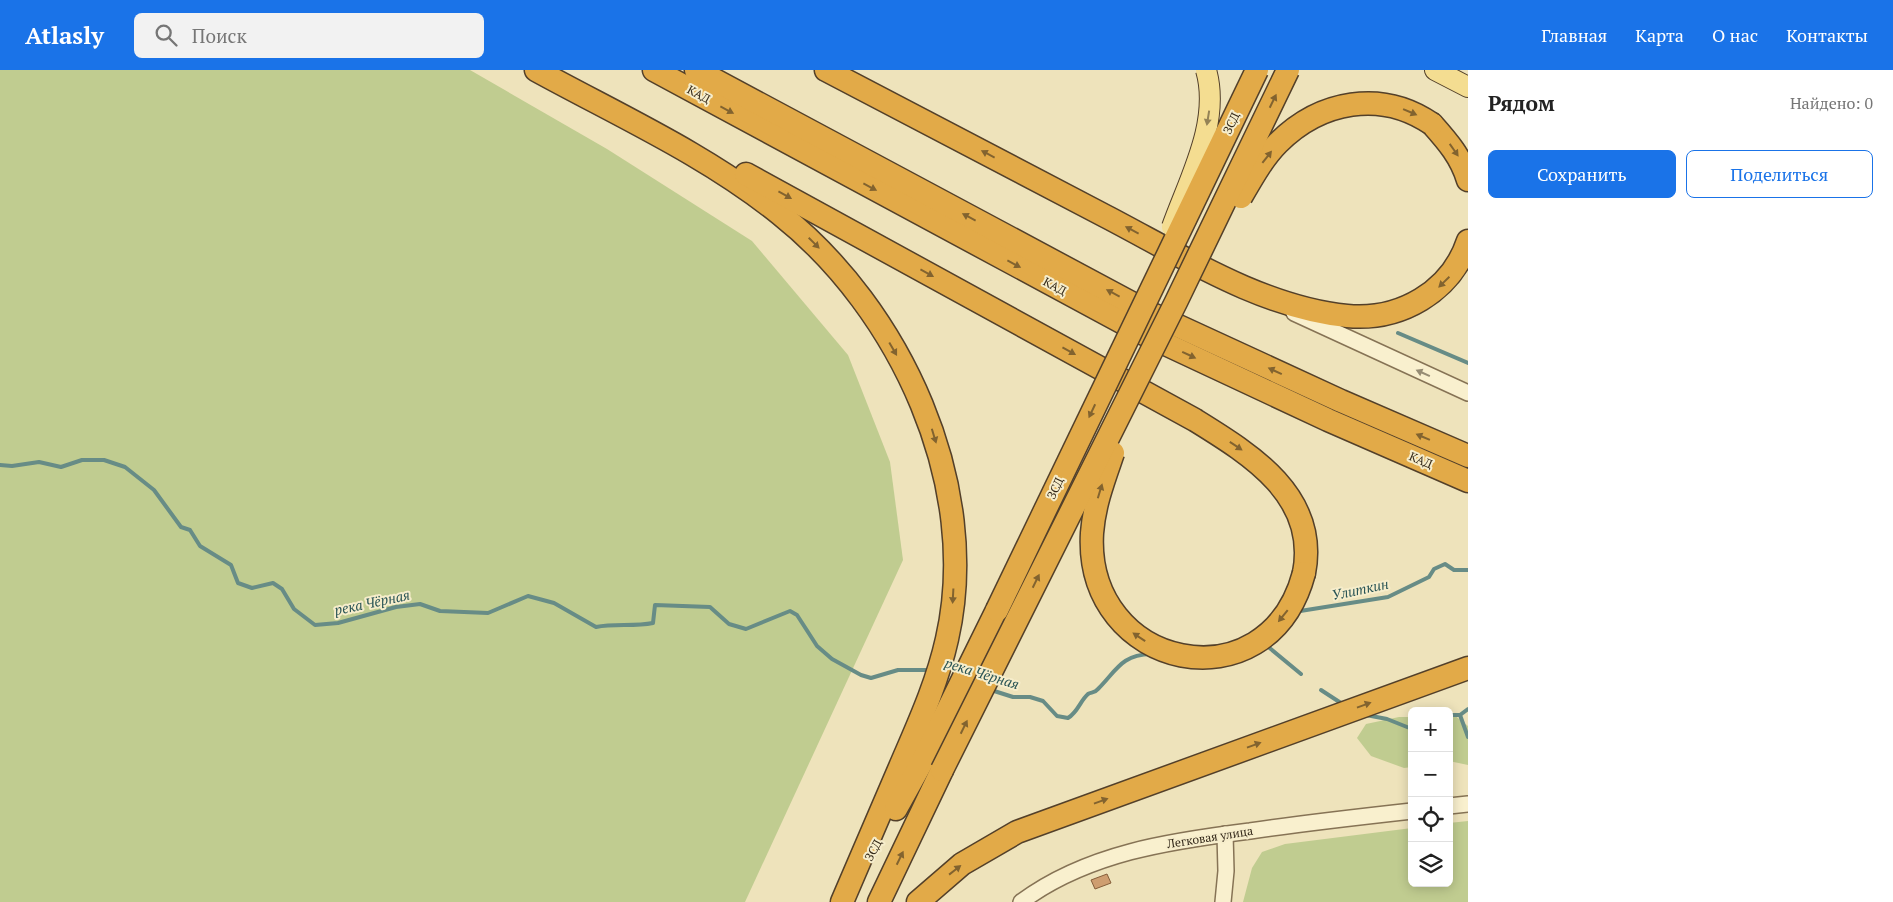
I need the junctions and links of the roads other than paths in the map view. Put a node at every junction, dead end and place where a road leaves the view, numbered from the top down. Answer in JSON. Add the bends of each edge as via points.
{"nodes":[{"id":1,"x":536,"y":70,"type":"edge"},
{"id":2,"x":558,"y":70,"type":"edge"},
{"id":3,"x":654,"y":70,"type":"edge"},
{"id":4,"x":696,"y":70,"type":"edge"},
{"id":5,"x":826,"y":70,"type":"edge"},
{"id":6,"x":1206,"y":70,"type":"edge"},
{"id":7,"x":1257,"y":70,"type":"edge"},
{"id":8,"x":1288,"y":70,"type":"edge"},
{"id":9,"x":1435,"y":70,"type":"edge"},
{"id":10,"x":1468,"y":83,"type":"edge"},
{"id":11,"x":1468,"y":87,"type":"edge"},
{"id":12,"x":1468,"y":180,"type":"edge"},
{"id":13,"x":1468,"y":241,"type":"edge"},
{"id":14,"x":1222,"y":277,"type":"junction"},
{"id":15,"x":1150,"y":288,"type":"junction"},
{"id":16,"x":1176,"y":302,"type":"junction"},
{"id":17,"x":1144,"y":364,"type":"junction"},
{"id":18,"x":1468,"y":393,"type":"edge"},
{"id":19,"x":1468,"y":456,"type":"edge"},
{"id":20,"x":1468,"y":481,"type":"edge"},
{"id":21,"x":1468,"y":668,"type":"edge"},
{"id":22,"x":924,"y":761,"type":"junction"},
{"id":23,"x":1468,"y":804,"type":"edge"},
{"id":24,"x":1453,"y":806,"type":"edge"},
{"id":25,"x":1408,"y":811,"type":"edge"},
{"id":26,"x":1225,"y":834,"type":"junction"},
{"id":27,"x":843,"y":902,"type":"edge"},
{"id":28,"x":879,"y":902,"type":"edge"},
{"id":29,"x":918,"y":902,"type":"edge"},
{"id":30,"x":1021,"y":902,"type":"edge"},
{"id":31,"x":1223,"y":902,"type":"edge"}],
"edges":[{"from":1,"to":22,"type":"highway","one_way":true,"via":[[719,171],[782,215],[842,274],[882,330],[916,390],[941,459],[955,556],[948,637],[925,712]]},
{"from":2,"to":17,"type":"highway","one_way":true,"bridge":true,"via":[[1195,420],[1249,455],[1281,486],[1294,505],[1302,526],[1304,573],[1294,604],[1270,632],[1240,651],[1219,657],[1180,656],[1160,651],[1133,634],[1101,587],[1094,564],[1092,534],[1099,494]]},
{"from":3,"to":20,"type":"highway","name":"КАД","one_way":true,"via":[[1142,333]]},
{"from":19,"to":4,"type":"highway","name":"КАД","one_way":true,"via":[[1150,312]]},
{"from":14,"to":5,"type":"highway","one_way":true},
{"from":6,"to":15,"type":"main road","one_way":true,"bridge":true,"via":[[1210,102],[1206,130]]},
{"from":7,"to":15,"type":"highway","name":"ЗСД","bridge":true},
{"from":16,"to":8,"type":"highway","name":"ЗСД","one_way":true,"bridge":true},
{"from":9,"to":10,"type":"main road"},
{"from":9,"to":11,"type":"main road"},
{"from":16,"to":12,"type":"highway","one_way":true,"bridge":true,"via":[[1264,158],[1294,129],[1327,109],[1362,102],[1391,105],[1414,114],[1432,124],[1451,145]]},
{"from":13,"to":14,"type":"highway","one_way":true,"via":[[1450,276],[1429,295],[1405,308],[1376,315],[1348,316],[1308,309]]},
{"from":18,"to":14,"type":"street","one_way":true,"via":[[1338,335]]},
{"from":15,"to":22,"type":"highway","name":"ЗСД","one_way":true,"bridge":true},
{"from":16,"to":17,"type":"highway","name":"ЗСД","bridge":true},
{"from":22,"to":17,"type":"highway","name":"ЗСД","one_way":true,"bridge":true},
{"from":29,"to":21,"type":"highway","one_way":true,"via":[[962,864],[1017,832]]},
{"from":22,"to":27,"type":"highway","name":"ЗСД"},
{"from":28,"to":22,"type":"highway","name":"ЗСД","one_way":true},
{"from":23,"to":24,"type":"street"},
{"from":25,"to":26,"type":"street","name":"Легковая улица"},
{"from":26,"to":30,"type":"street","name":"Легковая улица","via":[[1172,842],[1108,858],[1067,874]]},
{"from":26,"to":31,"type":"street"}]}
